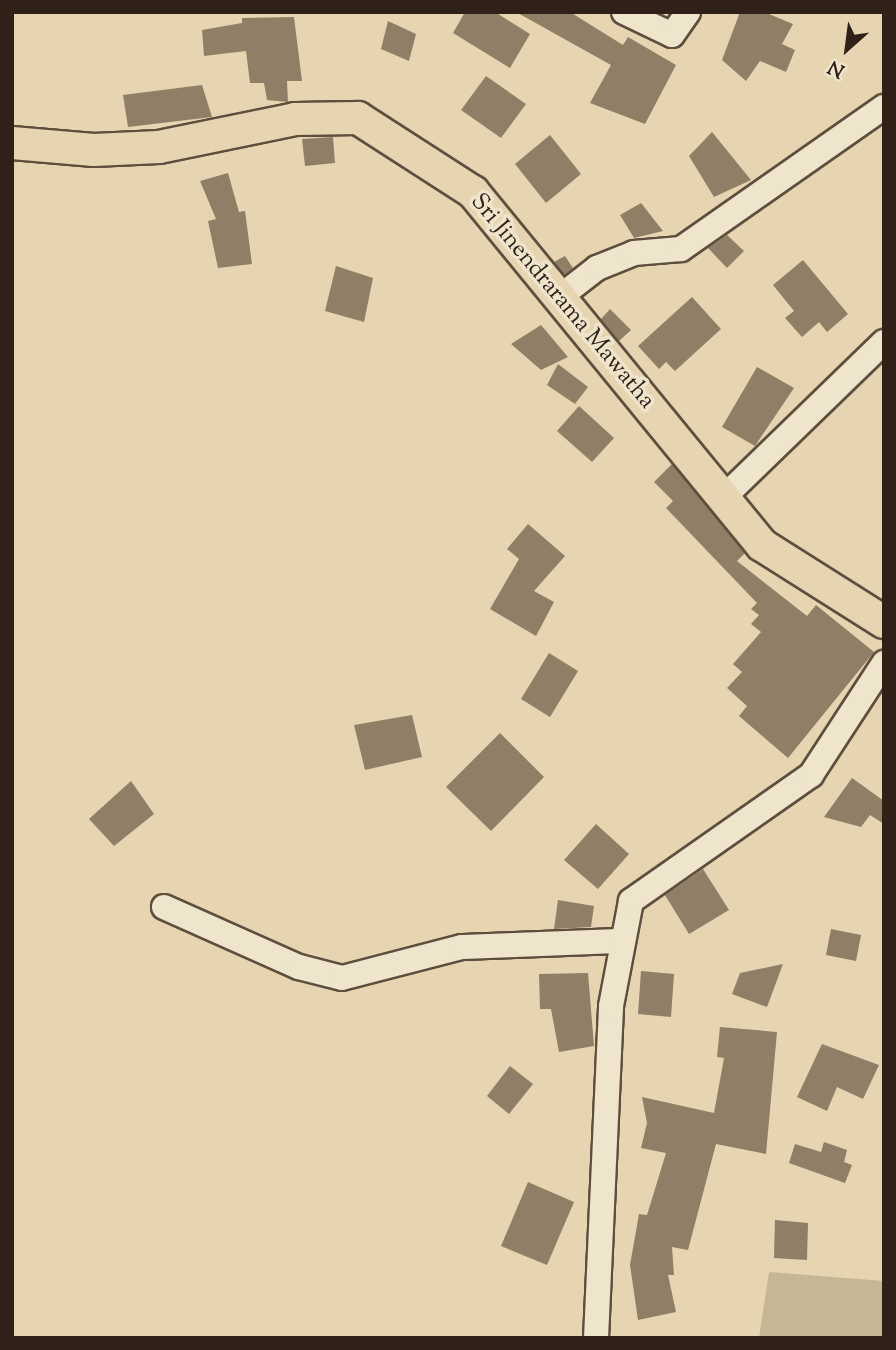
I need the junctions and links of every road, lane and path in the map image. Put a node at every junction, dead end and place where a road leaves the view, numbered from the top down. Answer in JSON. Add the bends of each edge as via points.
{"nodes":[{"id":1,"x":624,"y":12,"type":"edge"},
{"id":2,"x":688,"y":12,"type":"edge"},
{"id":3,"x":884,"y":107,"type":"edge"},
{"id":4,"x":12,"y":143,"type":"edge"},
{"id":5,"x":561,"y":296,"type":"junction"},
{"id":6,"x":884,"y":342,"type":"edge"},
{"id":7,"x":724,"y":497,"type":"junction"},
{"id":8,"x":884,"y":622,"type":"edge"},
{"id":9,"x":884,"y":663,"type":"edge"},
{"id":10,"x":164,"y":906,"type":"dead end"},
{"id":11,"x":619,"y":941,"type":"junction"},
{"id":12,"x":596,"y":1338,"type":"edge"}],
"edges":[{"from":1,"to":2,"type":"street","via":[[672,35]]},
{"from":3,"to":5,"type":"street","via":[[681,249],[634,253],[597,268]]},
{"from":4,"to":5,"type":"main road","name":"Sri Jinendrarama Mawatha","via":[[94,150],[159,147],[295,119],[358,118],[473,192]]},
{"from":5,"to":7,"type":"main road","name":"Sri Jinendrarama Mawatha"},
{"from":6,"to":7,"type":"street"},
{"from":7,"to":8,"type":"main road","name":"Sri Jinendrarama Mawatha","via":[[762,545]]},
{"from":9,"to":11,"type":"street","via":[[811,775],[631,901]]},
{"from":10,"to":11,"type":"street","via":[[299,967],[342,978],[462,947]]},
{"from":11,"to":12,"type":"street"}]}
